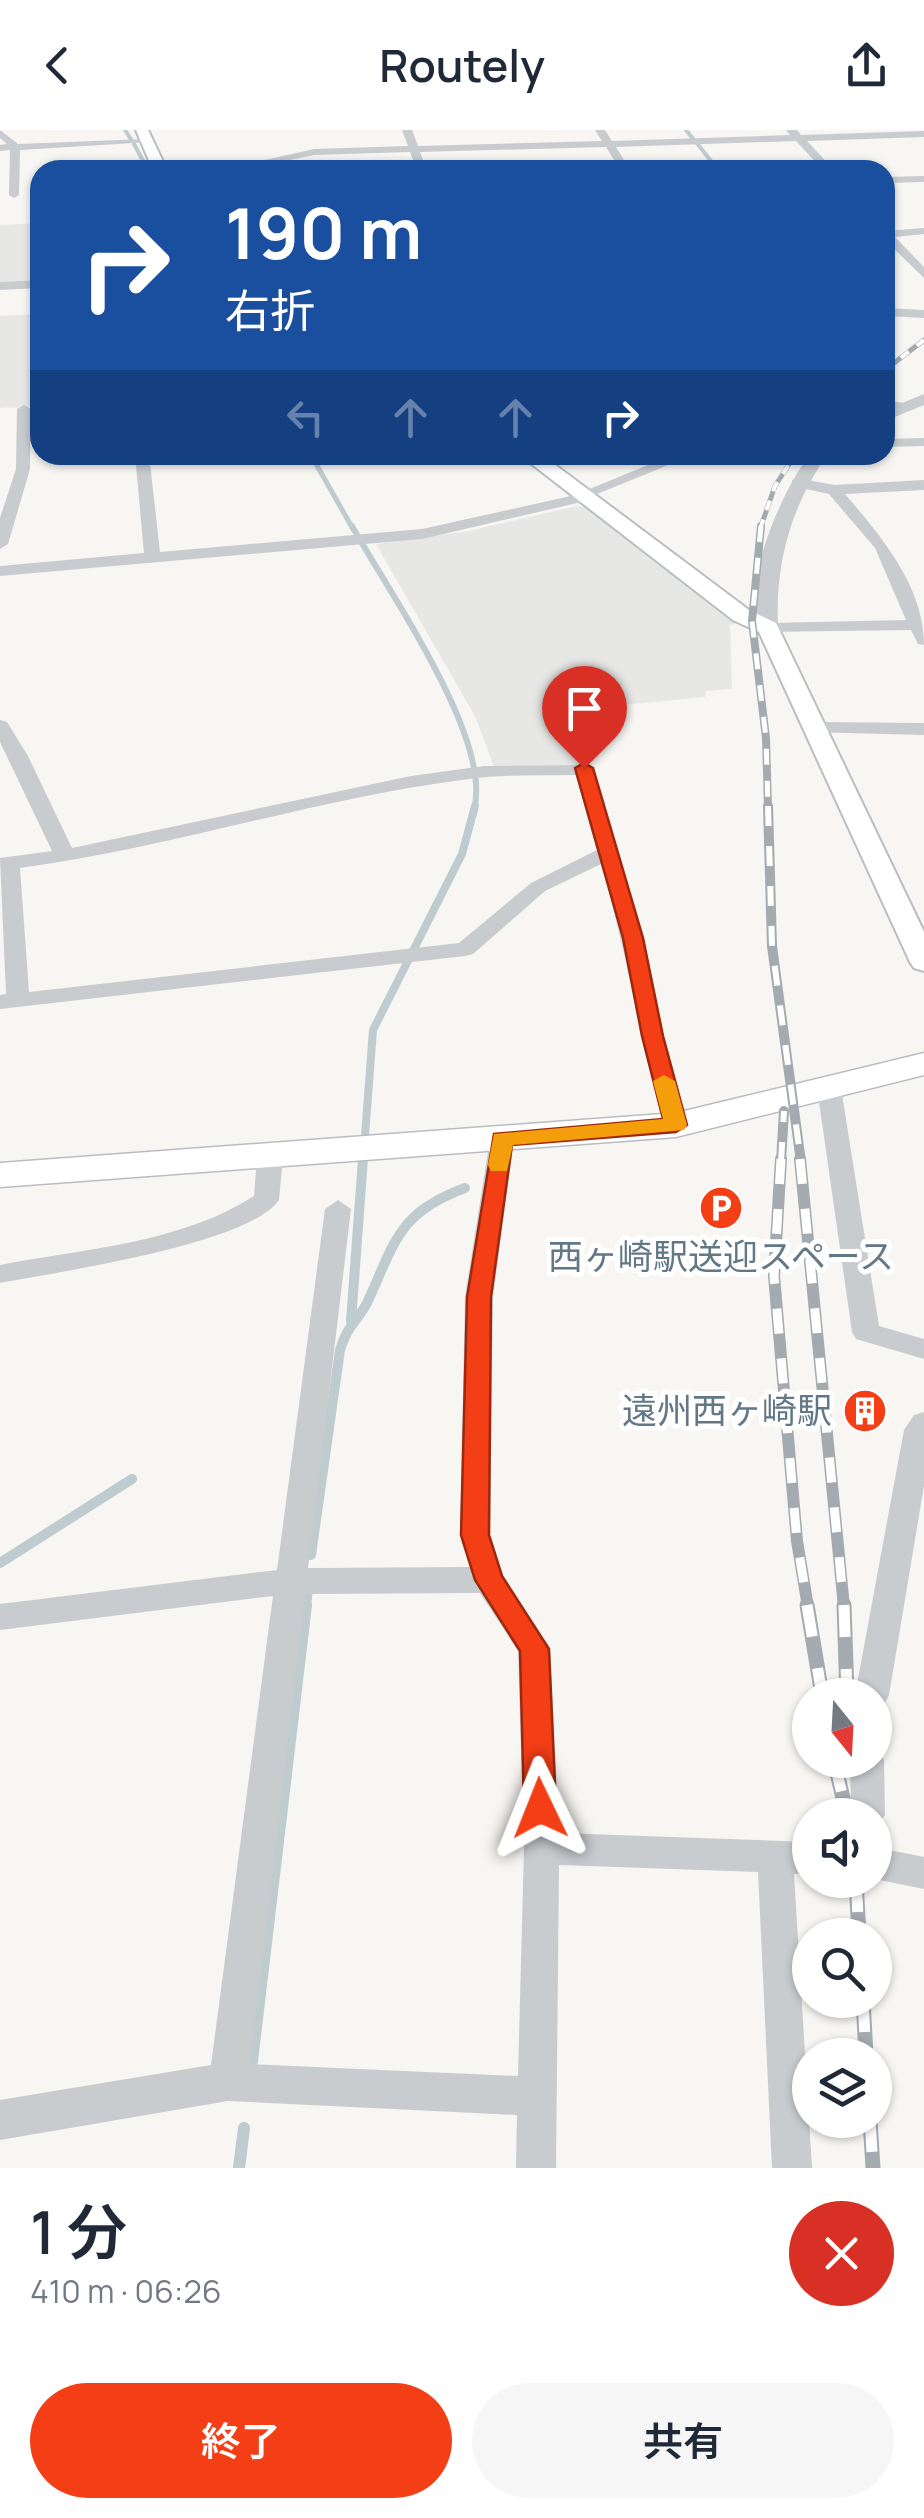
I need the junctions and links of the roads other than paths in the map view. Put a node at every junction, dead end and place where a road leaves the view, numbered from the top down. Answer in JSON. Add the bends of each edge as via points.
{"nodes":[{"id":1,"x":407,"y":130,"type":"edge"},
{"id":2,"x":600,"y":130,"type":"edge"},
{"id":3,"x":0,"y":132,"type":"edge"},
{"id":4,"x":795,"y":134,"type":"edge"},
{"id":5,"x":924,"y":134,"type":"edge"},
{"id":6,"x":144,"y":136,"type":"edge"},
{"id":7,"x":609,"y":144,"type":"junction"},
{"id":8,"x":0,"y":148,"type":"edge"},
{"id":9,"x":15,"y":148,"type":"junction"},
{"id":10,"x":414,"y":150,"type":"junction"},
{"id":11,"x":155,"y":160,"type":"edge"},
{"id":12,"x":263,"y":160,"type":"edge"},
{"id":13,"x":418,"y":160,"type":"edge"},
{"id":14,"x":619,"y":160,"type":"edge"},
{"id":15,"x":820,"y":160,"type":"edge"},
{"id":16,"x":924,"y":179,"type":"edge"},
{"id":17,"x":895,"y":180,"type":"edge"},
{"id":18,"x":0,"y":196,"type":"edge"},
{"id":19,"x":924,"y":231,"type":"edge"},
{"id":20,"x":895,"y":232,"type":"edge"},
{"id":21,"x":895,"y":242,"type":"edge"},
{"id":22,"x":924,"y":274,"type":"edge"},
{"id":23,"x":30,"y":284,"type":"edge"},
{"id":24,"x":0,"y":286,"type":"edge"},
{"id":25,"x":895,"y":313,"type":"edge"},
{"id":26,"x":924,"y":314,"type":"edge"},
{"id":27,"x":924,"y":399,"type":"edge"},
{"id":28,"x":895,"y":406,"type":"edge"},
{"id":29,"x":905,"y":407,"type":"junction"},
{"id":30,"x":25,"y":409,"type":"edge"},
{"id":31,"x":895,"y":412,"type":"edge"},
{"id":32,"x":924,"y":442,"type":"edge"},
{"id":33,"x":895,"y":443,"type":"edge"},
{"id":34,"x":0,"y":462,"type":"edge"},
{"id":35,"x":24,"y":463,"type":"junction"},
{"id":36,"x":143,"y":465,"type":"edge"},
{"id":37,"x":543,"y":465,"type":"edge"},
{"id":38,"x":661,"y":465,"type":"edge"},
{"id":39,"x":811,"y":465,"type":"edge"},
{"id":40,"x":797,"y":484,"type":"junction"},
{"id":41,"x":924,"y":485,"type":"edge"},
{"id":42,"x":834,"y":490,"type":"junction"},
{"id":43,"x":584,"y":496,"type":"junction"},
{"id":44,"x":6,"y":503,"type":"edge"},
{"id":45,"x":0,"y":544,"type":"edge"},
{"id":46,"x":153,"y":558,"type":"junction"},
{"id":47,"x":0,"y":572,"type":"edge"},
{"id":48,"x":768,"y":628,"type":"junction"},
{"id":49,"x":921,"y":630,"type":"edge"},
{"id":50,"x":0,"y":726,"type":"edge"},
{"id":51,"x":814,"y":728,"type":"junction"},
{"id":52,"x":924,"y":729,"type":"edge"},
{"id":53,"x":607,"y":852,"type":"junction"},
{"id":54,"x":65,"y":856,"type":"junction"},
{"id":55,"x":5,"y":863,"type":"edge"},
{"id":56,"x":924,"y":962,"type":"edge"},
{"id":57,"x":9,"y":1001,"type":"edge"},
{"id":58,"x":924,"y":1064,"type":"edge"},
{"id":59,"x":924,"y":1074,"type":"edge"},
{"id":60,"x":873,"y":1078,"type":"junction"},
{"id":61,"x":830,"y":1088,"type":"junction"},
{"id":62,"x":676,"y":1125,"type":"junction"},
{"id":63,"x":502,"y":1139,"type":"junction"},
{"id":64,"x":270,"y":1157,"type":"junction"},
{"id":65,"x":0,"y":1175,"type":"edge"},
{"id":66,"x":338,"y":1209,"type":"dead end"},
{"id":67,"x":0,"y":1274,"type":"edge"},
{"id":68,"x":924,"y":1350,"type":"edge"},
{"id":69,"x":924,"y":1423,"type":"edge"},
{"id":70,"x":291,"y":1580,"type":"junction"},
{"id":71,"x":489,"y":1580,"type":"junction"},
{"id":72,"x":0,"y":1617,"type":"edge"},
{"id":73,"x":875,"y":1678,"type":"edge"},
{"id":74,"x":542,"y":1848,"type":"junction"},
{"id":75,"x":792,"y":1857,"type":"edge"},
{"id":76,"x":892,"y":1867,"type":"edge"},
{"id":77,"x":924,"y":1874,"type":"edge"},
{"id":78,"x":792,"y":1898,"type":"edge"},
{"id":79,"x":228,"y":2082,"type":"junction"},
{"id":80,"x":536,"y":2096,"type":"junction"},
{"id":81,"x":0,"y":2120,"type":"edge"},
{"id":82,"x":536,"y":2168,"type":"edge"},
{"id":83,"x":792,"y":2168,"type":"edge"}],
"edges":[{"from":1,"to":10,"type":"street"},
{"from":2,"to":7,"type":"street"},
{"from":3,"to":9,"type":"street"},
{"from":4,"to":5,"type":"street"},
{"from":4,"to":7,"type":"street"},
{"from":4,"to":15,"type":"street"},
{"from":6,"to":9,"type":"street"},
{"from":6,"to":11,"type":"main road"},
{"from":7,"to":10,"type":"street"},
{"from":7,"to":14,"type":"street"},
{"from":8,"to":9,"type":"street"},
{"from":9,"to":18,"type":"street","via":[[19,195]]},
{"from":10,"to":12,"type":"street","via":[[312,147]]},
{"from":10,"to":13,"type":"street"},
{"from":16,"to":17,"type":"street"},
{"from":19,"to":20,"type":"street"},
{"from":21,"to":22,"type":"street"},
{"from":23,"to":24,"type":"street"},
{"from":25,"to":26,"type":"street"},
{"from":27,"to":29,"type":"street"},
{"from":28,"to":29,"type":"street"},
{"from":29,"to":31,"type":"street"},
{"from":30,"to":35,"type":"street"},
{"from":32,"to":33,"type":"street"},
{"from":34,"to":35,"type":"street"},
{"from":35,"to":44,"type":"street"},
{"from":36,"to":46,"type":"street"},
{"from":37,"to":43,"type":"main road"},
{"from":38,"to":43,"type":"street"},
{"from":39,"to":40,"type":"street"},
{"from":40,"to":42,"type":"street"},
{"from":40,"to":48,"type":"street","via":[[770,568]]},
{"from":41,"to":42,"type":"street"},
{"from":42,"to":49,"type":"street","via":[[882,547]]},
{"from":43,"to":46,"type":"street","via":[[446,530]]},
{"from":43,"to":48,"type":"main road","via":[[741,615]]},
{"from":44,"to":45,"type":"street"},
{"from":46,"to":47,"type":"street"},
{"from":48,"to":49,"type":"street"},
{"from":48,"to":51,"type":"main road"},
{"from":50,"to":54,"type":"street"},
{"from":51,"to":52,"type":"street"},
{"from":51,"to":56,"type":"main road"},
{"from":53,"to":54,"type":"street","via":[[584,768],[476,773]]},
{"from":53,"to":57,"type":"street","via":[[538,887],[465,949]]},
{"from":53,"to":62,"type":"street"},
{"from":54,"to":55,"type":"street"},
{"from":55,"to":57,"type":"street"},
{"from":58,"to":60,"type":"main road"},
{"from":59,"to":60,"type":"main road"},
{"from":60,"to":61,"type":"main road"},
{"from":61,"to":62,"type":"main road"},
{"from":61,"to":68,"type":"street","via":[[866,1332]]},
{"from":62,"to":63,"type":"main road"},
{"from":63,"to":64,"type":"main road"},
{"from":63,"to":71,"type":"street","via":[[479,1297],[475,1535]]},
{"from":64,"to":65,"type":"main road"},
{"from":64,"to":67,"type":"street","via":[[266,1200],[257,1209],[193,1233]]},
{"from":66,"to":70,"type":"street"},
{"from":69,"to":73,"type":"street"},
{"from":70,"to":71,"type":"street"},
{"from":70,"to":72,"type":"street"},
{"from":70,"to":79,"type":"street"},
{"from":71,"to":74,"type":"street","via":[[534,1649]]},
{"from":74,"to":75,"type":"street"},
{"from":74,"to":80,"type":"street"},
{"from":76,"to":77,"type":"street"},
{"from":78,"to":83,"type":"street"},
{"from":79,"to":80,"type":"street"},
{"from":79,"to":81,"type":"street"},
{"from":80,"to":82,"type":"street"}]}
